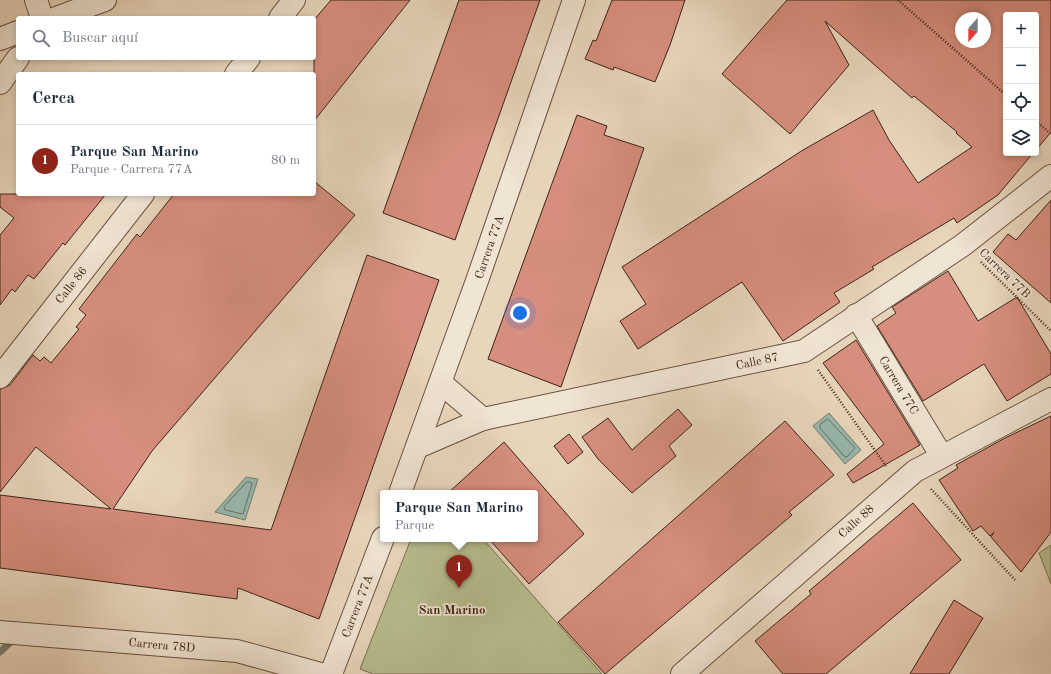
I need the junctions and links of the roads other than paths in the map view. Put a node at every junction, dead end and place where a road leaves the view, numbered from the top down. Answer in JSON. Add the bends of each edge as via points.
{"nodes":[{"id":1,"x":36,"y":0,"type":"edge"},
{"id":2,"x":105,"y":0,"type":"edge"},
{"id":3,"x":294,"y":0,"type":"edge"},
{"id":4,"x":574,"y":0,"type":"edge"},
{"id":5,"x":41,"y":16,"type":"edge"},
{"id":6,"x":61,"y":16,"type":"edge"},
{"id":7,"x":282,"y":16,"type":"edge"},
{"id":8,"x":16,"y":33,"type":"edge"},
{"id":9,"x":0,"y":39,"type":"edge"},
{"id":10,"x":17,"y":60,"type":"edge"},
{"id":11,"x":247,"y":60,"type":"edge"},
{"id":12,"x":238,"y":72,"type":"edge"},
{"id":13,"x":0,"y":83,"type":"edge"},
{"id":14,"x":1051,"y":176,"type":"edge"},
{"id":15,"x":141,"y":196,"type":"edge"},
{"id":16,"x":856,"y":315,"type":"junction"},
{"id":17,"x":0,"y":376,"type":"edge"},
{"id":18,"x":441,"y":383,"type":"junction"},
{"id":19,"x":1051,"y":399,"type":"edge"},
{"id":20,"x":484,"y":419,"type":"junction"},
{"id":21,"x":418,"y":447,"type":"junction"},
{"id":22,"x":941,"y":455,"type":"junction"},
{"id":23,"x":401,"y":490,"type":"edge"},
{"id":24,"x":381,"y":542,"type":"edge"},
{"id":25,"x":0,"y":632,"type":"edge"},
{"id":26,"x":321,"y":674,"type":"edge"},
{"id":27,"x":331,"y":674,"type":"edge"},
{"id":28,"x":682,"y":674,"type":"edge"}],
"edges":[{"from":1,"to":5,"type":"street"},
{"from":2,"to":6,"type":"street"},
{"from":3,"to":7,"type":"street"},
{"from":4,"to":18,"type":"street","name":"Carrera 77A"},
{"from":8,"to":9,"type":"street"},
{"from":10,"to":13,"type":"street"},
{"from":11,"to":12,"type":"street"},
{"from":14,"to":16,"type":"street","name":"Calle 87","via":[[963,245]]},
{"from":15,"to":17,"type":"street","name":"Calle 86"},
{"from":16,"to":20,"type":"street","name":"Calle 87","via":[[804,350]]},
{"from":16,"to":22,"type":"street","name":"Carrera 77C"},
{"from":18,"to":20,"type":"street"},
{"from":18,"to":21,"type":"street","name":"Carrera 77A"},
{"from":19,"to":22,"type":"street","name":"Calle 88"},
{"from":20,"to":21,"type":"street","name":"Calle 87"},
{"from":21,"to":23,"type":"street","name":"Carrera 77A"},
{"from":22,"to":28,"type":"street","name":"Calle 88","via":[[907,477]]},
{"from":24,"to":27,"type":"street","name":"Carrera 77A"},
{"from":25,"to":26,"type":"street","name":"Carrera 78D","via":[[237,651]]}]}
